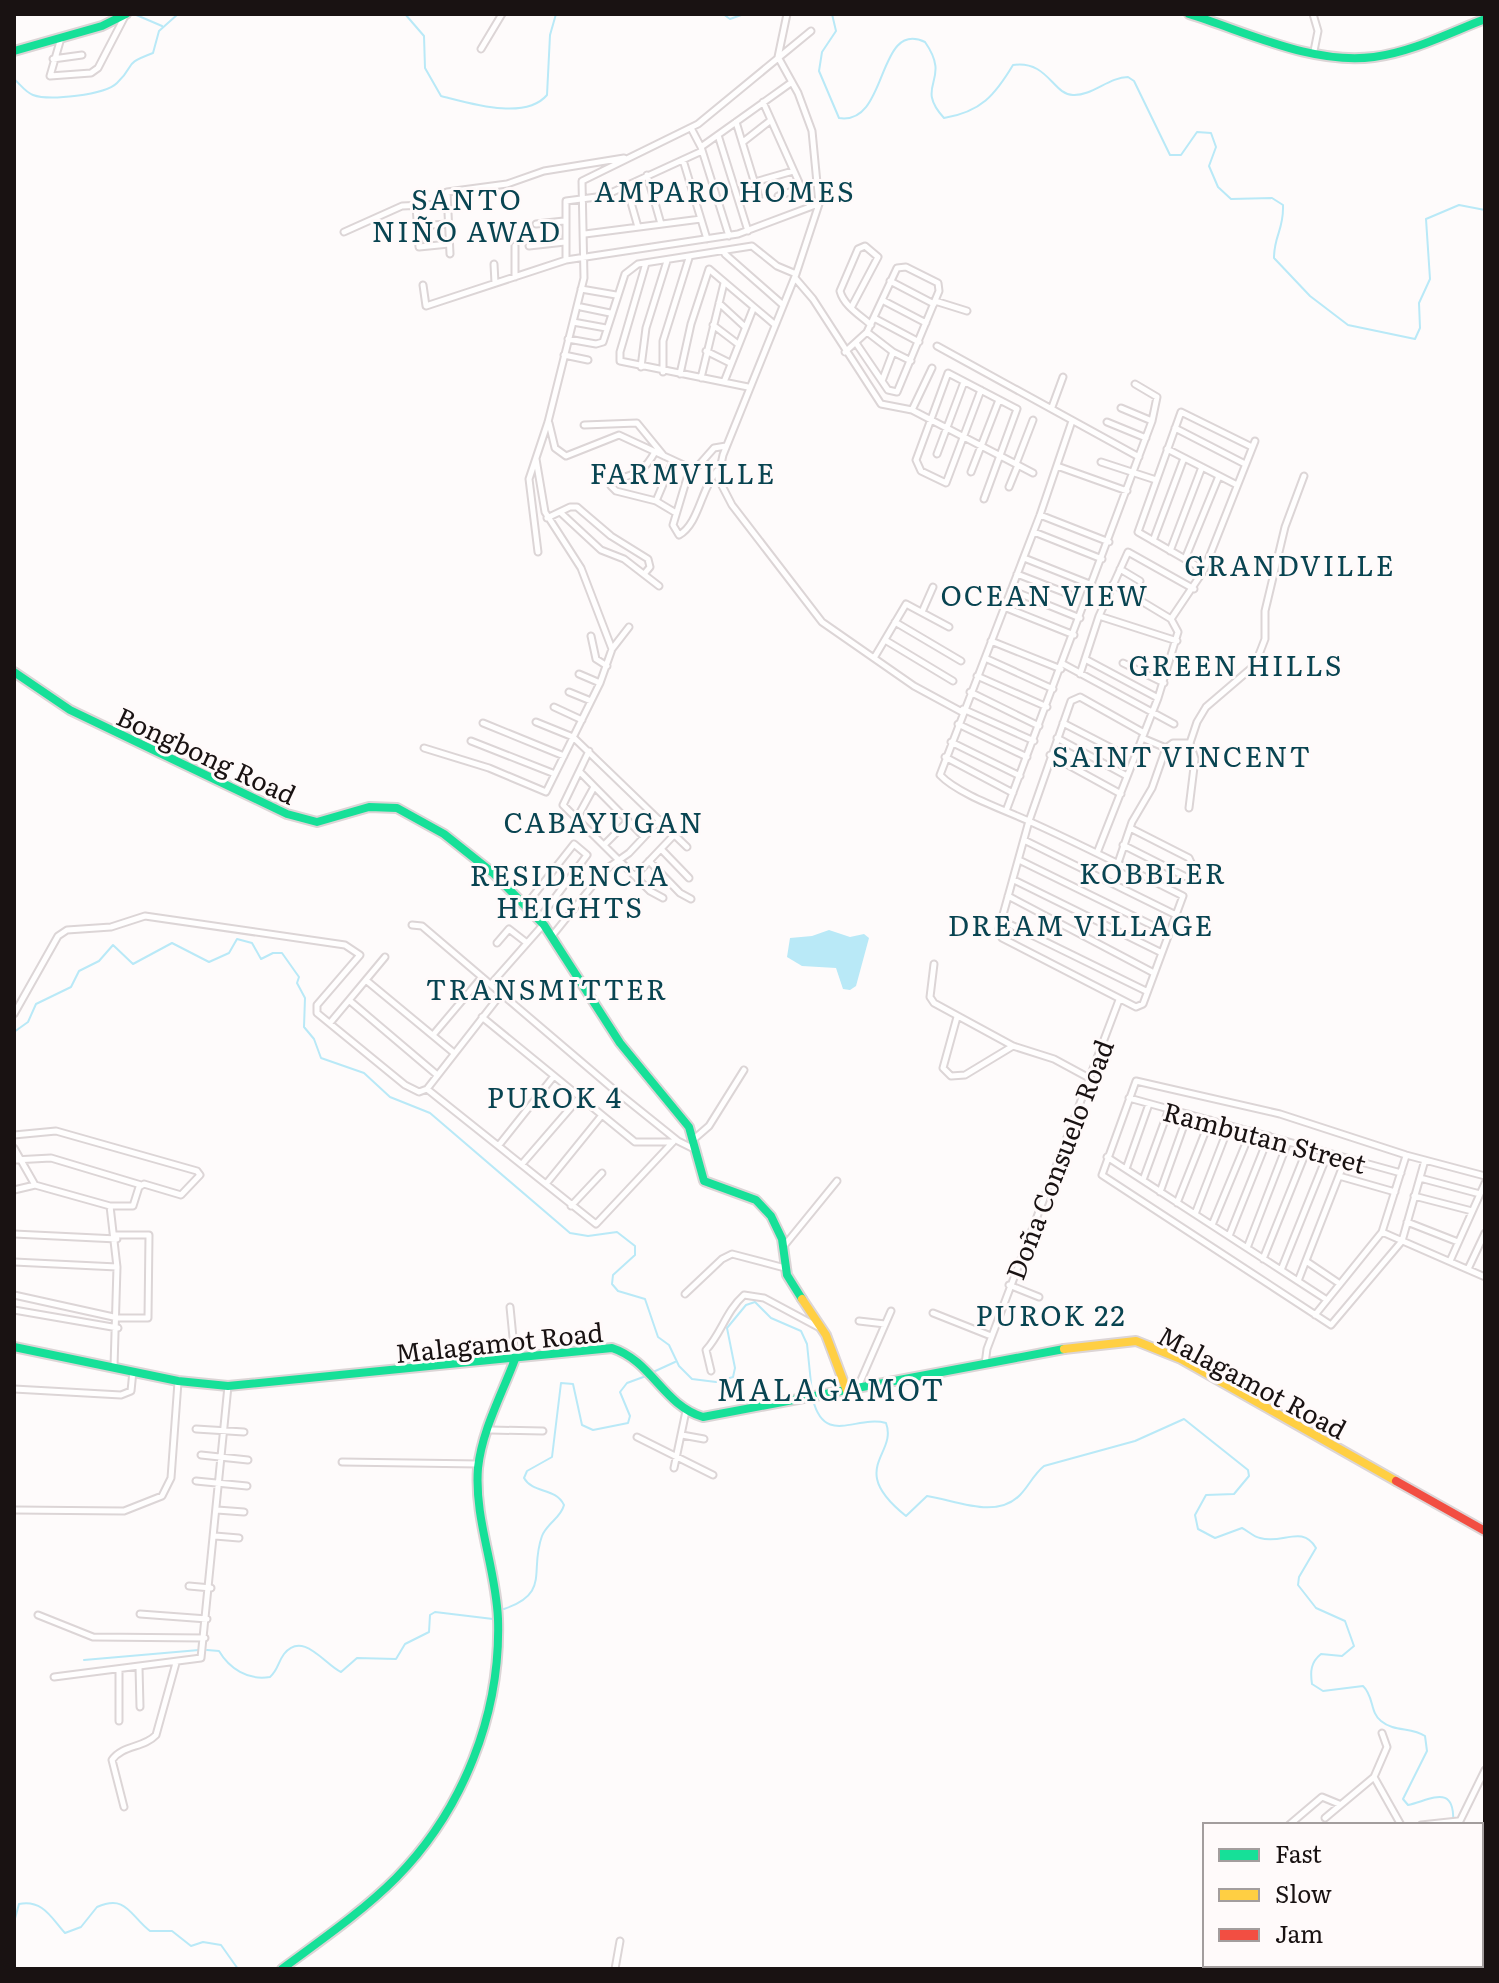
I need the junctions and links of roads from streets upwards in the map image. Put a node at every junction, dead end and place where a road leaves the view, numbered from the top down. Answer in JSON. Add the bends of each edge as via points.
{"nodes":[{"id":1,"x":126,"y":14,"type":"edge"},
{"id":2,"x":502,"y":14,"type":"edge"},
{"id":3,"x":787,"y":14,"type":"edge"},
{"id":4,"x":1189,"y":14,"type":"edge"},
{"id":5,"x":1313,"y":14,"type":"edge"},
{"id":6,"x":1485,"y":19,"type":"edge"},
{"id":7,"x":811,"y":31,"type":"dead end"},
{"id":8,"x":61,"y":37,"type":"junction"},
{"id":9,"x":481,"y":49,"type":"dead end"},
{"id":10,"x":14,"y":51,"type":"edge"},
{"id":11,"x":1314,"y":51,"type":"junction"},
{"id":12,"x":82,"y":55,"type":"dead end"},
{"id":13,"x":778,"y":57,"type":"junction"},
{"id":14,"x":53,"y":59,"type":"junction"},
{"id":15,"x":792,"y":82,"type":"junction"},
{"id":16,"x":763,"y":102,"type":"junction"},
{"id":17,"x":771,"y":120,"type":"junction"},
{"id":18,"x":736,"y":122,"type":"junction"},
{"id":19,"x":691,"y":128,"type":"junction"},
{"id":20,"x":718,"y":135,"type":"junction"},
{"id":21,"x":743,"y":142,"type":"junction"},
{"id":22,"x":702,"y":149,"type":"junction"},
{"id":23,"x":625,"y":158,"type":"junction"},
{"id":24,"x":683,"y":159,"type":"junction"},
{"id":25,"x":793,"y":171,"type":"junction"},
{"id":26,"x":647,"y":175,"type":"junction"},
{"id":27,"x":755,"y":182,"type":"junction"},
{"id":28,"x":626,"y":185,"type":"junction"},
{"id":29,"x":801,"y":188,"type":"junction"},
{"id":30,"x":778,"y":196,"type":"dead end"},
{"id":31,"x":759,"y":197,"type":"dead end"},
{"id":32,"x":584,"y":200,"type":"junction"},
{"id":33,"x":446,"y":204,"type":"junction"},
{"id":34,"x":819,"y":204,"type":"junction"},
{"id":35,"x":416,"y":206,"type":"junction"},
{"id":36,"x":810,"y":207,"type":"junction"},
{"id":37,"x":701,"y":219,"type":"junction"},
{"id":38,"x":564,"y":221,"type":"junction"},
{"id":39,"x":448,"y":224,"type":"junction"},
{"id":40,"x":536,"y":224,"type":"dead end"},
{"id":41,"x":661,"y":224,"type":"junction"},
{"id":42,"x":417,"y":226,"type":"junction"},
{"id":43,"x":638,"y":227,"type":"junction"},
{"id":44,"x":748,"y":231,"type":"junction"},
{"id":45,"x":344,"y":232,"type":"dead end"},
{"id":46,"x":585,"y":234,"type":"junction"},
{"id":47,"x":729,"y":236,"type":"junction"},
{"id":48,"x":707,"y":239,"type":"junction"},
{"id":49,"x":565,"y":242,"type":"junction"},
{"id":50,"x":449,"y":244,"type":"junction"},
{"id":51,"x":515,"y":246,"type":"dead end"},
{"id":52,"x":529,"y":246,"type":"dead end"},
{"id":53,"x":724,"y":253,"type":"junction"},
{"id":54,"x":450,"y":254,"type":"dead end"},
{"id":55,"x":586,"y":255,"type":"junction"},
{"id":56,"x":689,"y":258,"type":"junction"},
{"id":57,"x":566,"y":260,"type":"junction"},
{"id":58,"x":667,"y":261,"type":"junction"},
{"id":59,"x":646,"y":263,"type":"junction"},
{"id":60,"x":494,"y":264,"type":"dead end"},
{"id":61,"x":796,"y":276,"type":"junction"},
{"id":62,"x":515,"y":277,"type":"junction"},
{"id":63,"x":890,"y":281,"type":"junction"},
{"id":64,"x":495,"y":283,"type":"junction"},
{"id":65,"x":724,"y":283,"type":"junction"},
{"id":66,"x":423,"y":285,"type":"dead end"},
{"id":67,"x":581,"y":289,"type":"junction"},
{"id":68,"x":616,"y":295,"type":"junction"},
{"id":69,"x":882,"y":300,"type":"junction"},
{"id":70,"x":718,"y":302,"type":"junction"},
{"id":71,"x":934,"y":302,"type":"junction"},
{"id":72,"x":783,"y":305,"type":"junction"},
{"id":73,"x":581,"y":307,"type":"dead end"},
{"id":74,"x":851,"y":308,"type":"junction"},
{"id":75,"x":753,"y":309,"type":"junction"},
{"id":76,"x":967,"y":311,"type":"dead end"},
{"id":77,"x":610,"y":313,"type":"junction"},
{"id":78,"x":573,"y":322,"type":"junction"},
{"id":79,"x":873,"y":322,"type":"junction"},
{"id":80,"x":926,"y":323,"type":"junction"},
{"id":81,"x":774,"y":324,"type":"junction"},
{"id":82,"x":713,"y":325,"type":"junction"},
{"id":83,"x":744,"y":326,"type":"junction"},
{"id":84,"x":606,"y":328,"type":"junction"},
{"id":85,"x":867,"y":332,"type":"junction"},
{"id":86,"x":568,"y":339,"type":"junction"},
{"id":87,"x":919,"y":342,"type":"junction"},
{"id":88,"x":856,"y":343,"type":"junction"},
{"id":89,"x":738,"y":344,"type":"junction"},
{"id":90,"x":937,"y":346,"type":"dead end"},
{"id":91,"x":706,"y":351,"type":"junction"},
{"id":92,"x":845,"y":352,"type":"junction"},
{"id":93,"x":893,"y":352,"type":"junction"},
{"id":94,"x":564,"y":355,"type":"junction"},
{"id":95,"x":588,"y":360,"type":"dead end"},
{"id":96,"x":911,"y":361,"type":"junction"},
{"id":97,"x":730,"y":363,"type":"junction"},
{"id":98,"x":641,"y":367,"type":"junction"},
{"id":99,"x":932,"y":368,"type":"dead end"},
{"id":100,"x":663,"y":372,"type":"junction"},
{"id":101,"x":680,"y":374,"type":"junction"},
{"id":102,"x":1063,"y":377,"type":"dead end"},
{"id":103,"x":701,"y":378,"type":"junction"},
{"id":104,"x":724,"y":382,"type":"junction"},
{"id":105,"x":881,"y":382,"type":"junction"},
{"id":106,"x":964,"y":382,"type":"junction"},
{"id":107,"x":1135,"y":384,"type":"dead end"},
{"id":108,"x":748,"y":387,"type":"junction"},
{"id":109,"x":981,"y":390,"type":"junction"},
{"id":110,"x":999,"y":400,"type":"junction"},
{"id":111,"x":1052,"y":407,"type":"junction"},
{"id":112,"x":1121,"y":408,"type":"dead end"},
{"id":113,"x":912,"y":410,"type":"junction"},
{"id":114,"x":929,"y":419,"type":"junction"},
{"id":115,"x":1033,"y":420,"type":"dead end"},
{"id":116,"x":1072,"y":421,"type":"junction"},
{"id":117,"x":1152,"y":421,"type":"junction"},
{"id":118,"x":548,"y":422,"type":"junction"},
{"id":119,"x":1107,"y":422,"type":"dead end"},
{"id":120,"x":584,"y":425,"type":"dead end"},
{"id":121,"x":1175,"y":428,"type":"junction"},
{"id":122,"x":947,"y":429,"type":"junction"},
{"id":123,"x":964,"y":437,"type":"junction"},
{"id":124,"x":1146,"y":438,"type":"junction"},
{"id":125,"x":726,"y":446,"type":"junction"},
{"id":126,"x":981,"y":446,"type":"junction"},
{"id":127,"x":1167,"y":449,"type":"junction"},
{"id":128,"x":655,"y":452,"type":"junction"},
{"id":129,"x":937,"y":454,"type":"dead end"},
{"id":130,"x":1000,"y":456,"type":"junction"},
{"id":131,"x":664,"y":457,"type":"junction"},
{"id":132,"x":1139,"y":457,"type":"junction"},
{"id":133,"x":536,"y":458,"type":"junction"},
{"id":134,"x":1184,"y":458,"type":"junction"},
{"id":135,"x":673,"y":461,"type":"junction"},
{"id":136,"x":1101,"y":462,"type":"dead end"},
{"id":137,"x":1017,"y":464,"type":"junction"},
{"id":138,"x":1245,"y":465,"type":"junction"},
{"id":139,"x":1057,"y":466,"type":"junction"},
{"id":140,"x":1202,"y":467,"type":"junction"},
{"id":141,"x":690,"y":468,"type":"junction"},
{"id":142,"x":718,"y":470,"type":"junction"},
{"id":143,"x":971,"y":472,"type":"dead end"},
{"id":144,"x":1033,"y":473,"type":"dead end"},
{"id":145,"x":1134,"y":473,"type":"junction"},
{"id":146,"x":1219,"y":476,"type":"junction"},
{"id":147,"x":1304,"y":476,"type":"dead end"},
{"id":148,"x":1156,"y":480,"type":"junction"},
{"id":149,"x":1237,"y":485,"type":"junction"},
{"id":150,"x":1009,"y":487,"type":"dead end"},
{"id":151,"x":1127,"y":491,"type":"junction"},
{"id":152,"x":984,"y":499,"type":"dead end"},
{"id":153,"x":656,"y":501,"type":"junction"},
{"id":154,"x":560,"y":512,"type":"junction"},
{"id":155,"x":676,"y":513,"type":"junction"},
{"id":156,"x":1040,"y":515,"type":"junction"},
{"id":157,"x":547,"y":518,"type":"junction"},
{"id":158,"x":1034,"y":532,"type":"junction"},
{"id":159,"x":1153,"y":541,"type":"junction"},
{"id":160,"x":1109,"y":542,"type":"junction"},
{"id":161,"x":1170,"y":551,"type":"junction"},
{"id":162,"x":538,"y":552,"type":"dead end"},
{"id":163,"x":1024,"y":558,"type":"junction"},
{"id":164,"x":1102,"y":559,"type":"junction"},
{"id":165,"x":1185,"y":559,"type":"junction"},
{"id":166,"x":1120,"y":569,"type":"junction"},
{"id":167,"x":1204,"y":570,"type":"junction"},
{"id":168,"x":645,"y":573,"type":"junction"},
{"id":169,"x":1017,"y":574,"type":"junction"},
{"id":170,"x":1140,"y":581,"type":"dead end"},
{"id":171,"x":1113,"y":584,"type":"junction"},
{"id":172,"x":1092,"y":585,"type":"junction"},
{"id":173,"x":659,"y":586,"type":"dead end"},
{"id":174,"x":933,"y":587,"type":"dead end"},
{"id":175,"x":1194,"y":589,"type":"junction"},
{"id":176,"x":1011,"y":590,"type":"junction"},
{"id":177,"x":1071,"y":595,"type":"dead end"},
{"id":178,"x":1004,"y":607,"type":"junction"},
{"id":179,"x":922,"y":612,"type":"junction"},
{"id":180,"x":1099,"y":616,"type":"junction"},
{"id":181,"x":1080,"y":618,"type":"junction"},
{"id":182,"x":1171,"y":619,"type":"junction"},
{"id":183,"x":895,"y":622,"type":"junction"},
{"id":184,"x":629,"y":627,"type":"dead end"},
{"id":185,"x":949,"y":627,"type":"dead end"},
{"id":186,"x":1074,"y":635,"type":"junction"},
{"id":187,"x":591,"y":636,"type":"dead end"},
{"id":188,"x":885,"y":640,"type":"junction"},
{"id":189,"x":991,"y":641,"type":"junction"},
{"id":190,"x":1177,"y":641,"type":"junction"},
{"id":191,"x":612,"y":649,"type":"junction"},
{"id":192,"x":874,"y":658,"type":"junction"},
{"id":193,"x":985,"y":658,"type":"junction"},
{"id":194,"x":1085,"y":659,"type":"junction"},
{"id":195,"x":961,"y":661,"type":"dead end"},
{"id":196,"x":1123,"y":663,"type":"dead end"},
{"id":197,"x":607,"y":666,"type":"junction"},
{"id":198,"x":1062,"y":666,"type":"junction"},
{"id":199,"x":14,"y":672,"type":"edge"},
{"id":200,"x":579,"y":674,"type":"dead end"},
{"id":201,"x":1080,"y":674,"type":"junction"},
{"id":202,"x":977,"y":676,"type":"junction"},
{"id":203,"x":953,"y":681,"type":"dead end"},
{"id":204,"x":600,"y":683,"type":"junction"},
{"id":205,"x":1164,"y":683,"type":"junction"},
{"id":206,"x":1053,"y":689,"type":"junction"},
{"id":207,"x":569,"y":692,"type":"dead end"},
{"id":208,"x":970,"y":692,"type":"junction"},
{"id":209,"x":1158,"y":698,"type":"junction"},
{"id":210,"x":591,"y":701,"type":"junction"},
{"id":211,"x":554,"y":707,"type":"dead end"},
{"id":212,"x":1047,"y":707,"type":"junction"},
{"id":213,"x":963,"y":710,"type":"junction"},
{"id":214,"x":1152,"y":714,"type":"junction"},
{"id":215,"x":582,"y":720,"type":"junction"},
{"id":216,"x":536,"y":722,"type":"dead end"},
{"id":217,"x":483,"y":723,"type":"dead end"},
{"id":218,"x":1063,"y":723,"type":"junction"},
{"id":219,"x":958,"y":724,"type":"junction"},
{"id":220,"x":1174,"y":724,"type":"dead end"},
{"id":221,"x":1039,"y":726,"type":"junction"},
{"id":222,"x":1143,"y":736,"type":"junction"},
{"id":223,"x":573,"y":737,"type":"junction"},
{"id":224,"x":1057,"y":738,"type":"junction"},
{"id":225,"x":471,"y":741,"type":"dead end"},
{"id":226,"x":1034,"y":741,"type":"junction"},
{"id":227,"x":951,"y":742,"type":"junction"},
{"id":228,"x":1190,"y":743,"type":"junction"},
{"id":229,"x":424,"y":748,"type":"dead end"},
{"id":230,"x":1166,"y":748,"type":"junction"},
{"id":231,"x":589,"y":751,"type":"junction"},
{"id":232,"x":1121,"y":753,"type":"dead end"},
{"id":233,"x":1050,"y":755,"type":"junction"},
{"id":234,"x":564,"y":756,"type":"junction"},
{"id":235,"x":945,"y":757,"type":"junction"},
{"id":236,"x":1027,"y":757,"type":"junction"},
{"id":237,"x":580,"y":772,"type":"junction"},
{"id":238,"x":555,"y":774,"type":"junction"},
{"id":239,"x":1020,"y":776,"type":"junction"},
{"id":240,"x":1127,"y":776,"type":"junction"},
{"id":241,"x":594,"y":787,"type":"junction"},
{"id":242,"x":1013,"y":793,"type":"junction"},
{"id":243,"x":1121,"y":794,"type":"junction"},
{"id":244,"x":1189,"y":808,"type":"dead end"},
{"id":245,"x":1006,"y":811,"type":"junction"},
{"id":246,"x":577,"y":818,"type":"junction"},
{"id":247,"x":660,"y":820,"type":"junction"},
{"id":248,"x":628,"y":821,"type":"junction"},
{"id":249,"x":1029,"y":821,"type":"junction"},
{"id":250,"x":1130,"y":828,"type":"junction"},
{"id":251,"x":674,"y":835,"type":"junction"},
{"id":252,"x":644,"y":837,"type":"junction"},
{"id":253,"x":1024,"y":840,"type":"junction"},
{"id":254,"x":604,"y":845,"type":"junction"},
{"id":255,"x":1123,"y":845,"type":"junction"},
{"id":256,"x":687,"y":847,"type":"dead end"},
{"id":257,"x":661,"y":849,"type":"junction"},
{"id":258,"x":1097,"y":853,"type":"junction"},
{"id":259,"x":1019,"y":860,"type":"junction"},
{"id":260,"x":619,"y":861,"type":"junction"},
{"id":261,"x":649,"y":861,"type":"junction"},
{"id":262,"x":1118,"y":863,"type":"junction"},
{"id":263,"x":635,"y":876,"type":"junction"},
{"id":264,"x":689,"y":878,"type":"dead end"},
{"id":265,"x":1014,"y":880,"type":"junction"},
{"id":266,"x":1008,"y":896,"type":"junction"},
{"id":267,"x":663,"y":898,"type":"dead end"},
{"id":268,"x":691,"y":899,"type":"dead end"},
{"id":269,"x":526,"y":905,"type":"junction"},
{"id":270,"x":1176,"y":915,"type":"junction"},
{"id":271,"x":1001,"y":920,"type":"junction"},
{"id":272,"x":541,"y":922,"type":"junction"},
{"id":273,"x":412,"y":925,"type":"dead end"},
{"id":274,"x":1168,"y":933,"type":"junction"},
{"id":275,"x":552,"y":936,"type":"junction"},
{"id":276,"x":497,"y":943,"type":"dead end"},
{"id":277,"x":527,"y":943,"type":"junction"},
{"id":278,"x":1160,"y":952,"type":"junction"},
{"id":279,"x":385,"y":957,"type":"dead end"},
{"id":280,"x":934,"y":964,"type":"dead end"},
{"id":281,"x":1152,"y":972,"type":"junction"},
{"id":282,"x":482,"y":977,"type":"junction"},
{"id":283,"x":367,"y":981,"type":"junction"},
{"id":284,"x":491,"y":984,"type":"junction"},
{"id":285,"x":1146,"y":991,"type":"junction"},
{"id":286,"x":501,"y":994,"type":"junction"},
{"id":287,"x":1119,"y":1000,"type":"junction"},
{"id":288,"x":350,"y":1001,"type":"junction"},
{"id":289,"x":14,"y":1014,"type":"edge"},
{"id":290,"x":482,"y":1017,"type":"junction"},
{"id":291,"x":957,"y":1017,"type":"junction"},
{"id":292,"x":330,"y":1023,"type":"junction"},
{"id":293,"x":433,"y":1035,"type":"junction"},
{"id":294,"x":1013,"y":1046,"type":"junction"},
{"id":295,"x":454,"y":1053,"type":"junction"},
{"id":296,"x":744,"y":1070,"type":"dead end"},
{"id":297,"x":436,"y":1074,"type":"junction"},
{"id":298,"x":554,"y":1076,"type":"junction"},
{"id":299,"x":1091,"y":1079,"type":"junction"},
{"id":300,"x":427,"y":1089,"type":"junction"},
{"id":301,"x":580,"y":1097,"type":"junction"},
{"id":302,"x":1129,"y":1098,"type":"junction"},
{"id":303,"x":1149,"y":1104,"type":"junction"},
{"id":304,"x":1169,"y":1109,"type":"junction"},
{"id":305,"x":1188,"y":1114,"type":"junction"},
{"id":306,"x":602,"y":1115,"type":"junction"},
{"id":307,"x":1210,"y":1120,"type":"junction"},
{"id":308,"x":1229,"y":1126,"type":"junction"},
{"id":309,"x":1251,"y":1131,"type":"junction"},
{"id":310,"x":14,"y":1135,"type":"edge"},
{"id":311,"x":1269,"y":1136,"type":"junction"},
{"id":312,"x":694,"y":1139,"type":"junction"},
{"id":313,"x":676,"y":1142,"type":"junction"},
{"id":314,"x":1288,"y":1142,"type":"junction"},
{"id":315,"x":499,"y":1145,"type":"junction"},
{"id":316,"x":1308,"y":1147,"type":"junction"},
{"id":317,"x":14,"y":1148,"type":"edge"},
{"id":318,"x":695,"y":1149,"type":"junction"},
{"id":319,"x":1328,"y":1153,"type":"junction"},
{"id":320,"x":1406,"y":1155,"type":"junction"},
{"id":321,"x":1107,"y":1157,"type":"junction"},
{"id":322,"x":1346,"y":1158,"type":"junction"},
{"id":323,"x":18,"y":1160,"type":"edge"},
{"id":324,"x":1425,"y":1160,"type":"junction"},
{"id":325,"x":522,"y":1164,"type":"junction"},
{"id":326,"x":1126,"y":1169,"type":"junction"},
{"id":327,"x":602,"y":1173,"type":"dead end"},
{"id":328,"x":1401,"y":1173,"type":"junction"},
{"id":329,"x":1339,"y":1176,"type":"junction"},
{"id":330,"x":1485,"y":1176,"type":"edge"},
{"id":331,"x":1420,"y":1178,"type":"junction"},
{"id":332,"x":1143,"y":1180,"type":"junction"},
{"id":333,"x":837,"y":1181,"type":"dead end"},
{"id":334,"x":1485,"y":1183,"type":"edge"},
{"id":335,"x":546,"y":1184,"type":"junction"},
{"id":336,"x":35,"y":1185,"type":"junction"},
{"id":337,"x":141,"y":1185,"type":"junction"},
{"id":338,"x":14,"y":1190,"type":"edge"},
{"id":339,"x":1160,"y":1192,"type":"junction"},
{"id":340,"x":1395,"y":1192,"type":"junction"},
{"id":341,"x":1480,"y":1194,"type":"junction"},
{"id":342,"x":1414,"y":1196,"type":"junction"},
{"id":343,"x":1177,"y":1203,"type":"junction"},
{"id":344,"x":110,"y":1206,"type":"junction"},
{"id":345,"x":571,"y":1206,"type":"junction"},
{"id":346,"x":1472,"y":1211,"type":"junction"},
{"id":347,"x":1195,"y":1214,"type":"junction"},
{"id":348,"x":1407,"y":1222,"type":"junction"},
{"id":349,"x":1212,"y":1225,"type":"junction"},
{"id":350,"x":1382,"y":1232,"type":"junction"},
{"id":351,"x":1485,"y":1233,"type":"edge"},
{"id":352,"x":14,"y":1234,"type":"edge"},
{"id":353,"x":1229,"y":1236,"type":"junction"},
{"id":354,"x":116,"y":1237,"type":"junction"},
{"id":355,"x":1402,"y":1241,"type":"junction"},
{"id":356,"x":1458,"y":1242,"type":"junction"},
{"id":357,"x":784,"y":1247,"type":"junction"},
{"id":358,"x":1247,"y":1248,"type":"junction"},
{"id":359,"x":1263,"y":1259,"type":"junction"},
{"id":360,"x":1306,"y":1261,"type":"junction"},
{"id":361,"x":1450,"y":1261,"type":"junction"},
{"id":362,"x":14,"y":1262,"type":"edge"},
{"id":363,"x":117,"y":1267,"type":"junction"},
{"id":364,"x":785,"y":1268,"type":"junction"},
{"id":365,"x":1468,"y":1269,"type":"junction"},
{"id":366,"x":1281,"y":1270,"type":"junction"},
{"id":367,"x":1485,"y":1277,"type":"edge"},
{"id":368,"x":1298,"y":1281,"type":"junction"},
{"id":369,"x":1340,"y":1284,"type":"junction"},
{"id":370,"x":1009,"y":1285,"type":"junction"},
{"id":371,"x":685,"y":1294,"type":"dead end"},
{"id":372,"x":14,"y":1295,"type":"edge"},
{"id":373,"x":1039,"y":1297,"type":"dead end"},
{"id":374,"x":1327,"y":1300,"type":"junction"},
{"id":375,"x":510,"y":1307,"type":"dead end"},
{"id":376,"x":14,"y":1310,"type":"edge"},
{"id":377,"x":891,"y":1311,"type":"dead end"},
{"id":378,"x":933,"y":1313,"type":"dead end"},
{"id":379,"x":1315,"y":1315,"type":"junction"},
{"id":380,"x":118,"y":1318,"type":"junction"},
{"id":381,"x":859,"y":1321,"type":"dead end"},
{"id":382,"x":885,"y":1324,"type":"junction"},
{"id":383,"x":118,"y":1328,"type":"junction"},
{"id":384,"x":823,"y":1329,"type":"junction"},
{"id":385,"x":991,"y":1336,"type":"junction"},
{"id":386,"x":14,"y":1347,"type":"edge"},
{"id":387,"x":515,"y":1359,"type":"junction"},
{"id":388,"x":985,"y":1365,"type":"junction"},
{"id":389,"x":114,"y":1367,"type":"junction"},
{"id":390,"x":133,"y":1371,"type":"junction"},
{"id":391,"x":711,"y":1371,"type":"dead end"},
{"id":392,"x":178,"y":1381,"type":"junction"},
{"id":393,"x":228,"y":1386,"type":"junction"},
{"id":394,"x":14,"y":1389,"type":"edge"},
{"id":395,"x":851,"y":1390,"type":"junction"},
{"id":396,"x":686,"y":1411,"type":"junction"},
{"id":397,"x":196,"y":1429,"type":"dead end"},
{"id":398,"x":490,"y":1430,"type":"junction"},
{"id":399,"x":222,"y":1431,"type":"junction"},
{"id":400,"x":543,"y":1431,"type":"dead end"},
{"id":401,"x":244,"y":1432,"type":"dead end"},
{"id":402,"x":682,"y":1435,"type":"junction"},
{"id":403,"x":637,"y":1437,"type":"dead end"},
{"id":404,"x":704,"y":1439,"type":"dead end"},
{"id":405,"x":201,"y":1455,"type":"dead end"},
{"id":406,"x":219,"y":1457,"type":"junction"},
{"id":407,"x":677,"y":1457,"type":"junction"},
{"id":408,"x":248,"y":1460,"type":"dead end"},
{"id":409,"x":342,"y":1462,"type":"dead end"},
{"id":410,"x":479,"y":1464,"type":"junction"},
{"id":411,"x":674,"y":1468,"type":"dead end"},
{"id":412,"x":713,"y":1475,"type":"dead end"},
{"id":413,"x":196,"y":1481,"type":"dead end"},
{"id":414,"x":218,"y":1484,"type":"junction"},
{"id":415,"x":247,"y":1486,"type":"dead end"},
{"id":416,"x":14,"y":1510,"type":"edge"},
{"id":417,"x":217,"y":1510,"type":"junction"},
{"id":418,"x":244,"y":1512,"type":"dead end"},
{"id":419,"x":1485,"y":1531,"type":"edge"},
{"id":420,"x":215,"y":1536,"type":"junction"},
{"id":421,"x":239,"y":1538,"type":"dead end"},
{"id":422,"x":189,"y":1586,"type":"dead end"},
{"id":423,"x":211,"y":1588,"type":"junction"},
{"id":424,"x":140,"y":1614,"type":"dead end"},
{"id":425,"x":38,"y":1615,"type":"dead end"},
{"id":426,"x":207,"y":1619,"type":"junction"},
{"id":427,"x":205,"y":1638,"type":"junction"},
{"id":428,"x":176,"y":1663,"type":"junction"},
{"id":429,"x":139,"y":1667,"type":"junction"},
{"id":430,"x":119,"y":1670,"type":"junction"},
{"id":431,"x":54,"y":1677,"type":"dead end"},
{"id":432,"x":140,"y":1707,"type":"dead end"},
{"id":433,"x":119,"y":1721,"type":"dead end"},
{"id":434,"x":1382,"y":1733,"type":"dead end"},
{"id":435,"x":1485,"y":1770,"type":"edge"},
{"id":436,"x":1374,"y":1777,"type":"junction"},
{"id":437,"x":1339,"y":1804,"type":"junction"},
{"id":438,"x":124,"y":1807,"type":"dead end"},
{"id":439,"x":1325,"y":1818,"type":"dead end"},
{"id":440,"x":1456,"y":1822,"type":"edge"},
{"id":441,"x":1291,"y":1823,"type":"edge"},
{"id":442,"x":1400,"y":1823,"type":"edge"},
{"id":443,"x":620,"y":1941,"type":"dead end"},
{"id":444,"x":282,"y":1969,"type":"edge"},
{"id":445,"x":615,"y":1969,"type":"edge"}],
"edges":[{"from":1,"to":8,"type":"street"},
{"from":1,"to":14,"type":"street","via":[[94,72],[52,77]]},
{"from":2,"to":9,"type":"street"},
{"from":3,"to":13,"type":"street"},
{"from":4,"to":11,"type":"street"},
{"from":5,"to":11,"type":"street","via":[[1318,31]]},
{"from":6,"to":11,"type":"street","via":[[1378,56]]},
{"from":7,"to":13,"type":"street"},
{"from":8,"to":10,"type":"street"},
{"from":8,"to":14,"type":"street"},
{"from":12,"to":14,"type":"street"},
{"from":13,"to":15,"type":"street"},
{"from":13,"to":19,"type":"street"},
{"from":15,"to":16,"type":"street"},
{"from":15,"to":34,"type":"street","via":[[815,141]]},
{"from":16,"to":17,"type":"street"},
{"from":16,"to":18,"type":"street"},
{"from":17,"to":21,"type":"street"},
{"from":17,"to":25,"type":"street"},
{"from":18,"to":20,"type":"street"},
{"from":18,"to":21,"type":"street"},
{"from":19,"to":22,"type":"street"},
{"from":19,"to":23,"type":"street"},
{"from":20,"to":22,"type":"street"},
{"from":20,"to":44,"type":"street"},
{"from":21,"to":27,"type":"street"},
{"from":22,"to":24,"type":"street"},
{"from":22,"to":47,"type":"street"},
{"from":23,"to":32,"type":"street","via":[[584,179]]},
{"from":23,"to":33,"type":"street","via":[[449,191]]},
{"from":24,"to":26,"type":"street"},
{"from":24,"to":37,"type":"street"},
{"from":25,"to":27,"type":"street"},
{"from":25,"to":29,"type":"street"},
{"from":26,"to":28,"type":"street"},
{"from":26,"to":41,"type":"street"},
{"from":27,"to":31,"type":"street"},
{"from":28,"to":32,"type":"street"},
{"from":28,"to":43,"type":"street"},
{"from":29,"to":30,"type":"street"},
{"from":29,"to":36,"type":"street"},
{"from":32,"to":38,"type":"street","via":[[566,201]]},
{"from":32,"to":46,"type":"street"},
{"from":33,"to":35,"type":"street"},
{"from":33,"to":39,"type":"street"},
{"from":34,"to":36,"type":"street"},
{"from":34,"to":61,"type":"street"},
{"from":35,"to":42,"type":"street"},
{"from":35,"to":45,"type":"street","via":[[402,206]]},
{"from":36,"to":44,"type":"street"},
{"from":37,"to":41,"type":"street"},
{"from":37,"to":48,"type":"street"},
{"from":38,"to":40,"type":"street"},
{"from":38,"to":49,"type":"street"},
{"from":39,"to":42,"type":"street"},
{"from":39,"to":50,"type":"street"},
{"from":41,"to":43,"type":"street"},
{"from":42,"to":50,"type":"street","via":[[419,247]]},
{"from":43,"to":46,"type":"street"},
{"from":44,"to":47,"type":"street"},
{"from":46,"to":55,"type":"street"},
{"from":47,"to":48,"type":"street"},
{"from":48,"to":55,"type":"street"},
{"from":49,"to":52,"type":"street"},
{"from":49,"to":57,"type":"street"},
{"from":50,"to":54,"type":"street"},
{"from":51,"to":62,"type":"street"},
{"from":53,"to":56,"type":"street"},
{"from":53,"to":61,"type":"street","via":[[752,246]]},
{"from":53,"to":72,"type":"street"},
{"from":55,"to":57,"type":"street"},
{"from":55,"to":67,"type":"street"},
{"from":56,"to":58,"type":"street"},
{"from":56,"to":100,"type":"street","via":[[663,341]]},
{"from":57,"to":62,"type":"street"},
{"from":58,"to":59,"type":"street"},
{"from":58,"to":98,"type":"street","via":[[646,328]]},
{"from":59,"to":68,"type":"street","via":[[631,267]]},
{"from":59,"to":98,"type":"street","via":[[619,356],[624,363]]},
{"from":60,"to":64,"type":"street"},
{"from":61,"to":72,"type":"street"},
{"from":61,"to":92,"type":"street"},
{"from":62,"to":64,"type":"street"},
{"from":63,"to":69,"type":"street"},
{"from":63,"to":71,"type":"street"},
{"from":63,"to":71,"type":"street","via":[[897,268],[906,267],[938,283]]},
{"from":64,"to":66,"type":"street","via":[[426,306]]},
{"from":65,"to":70,"type":"street"},
{"from":65,"to":75,"type":"street"},
{"from":65,"to":101,"type":"street","via":[[709,269]]},
{"from":67,"to":68,"type":"street"},
{"from":67,"to":78,"type":"street"},
{"from":68,"to":77,"type":"street"},
{"from":69,"to":79,"type":"street"},
{"from":69,"to":80,"type":"street"},
{"from":70,"to":82,"type":"street"},
{"from":70,"to":83,"type":"street"},
{"from":71,"to":76,"type":"street"},
{"from":71,"to":80,"type":"street"},
{"from":72,"to":81,"type":"street"},
{"from":73,"to":77,"type":"street"},
{"from":74,"to":74,"type":"street","via":[[878,257],[865,246],[858,249],[841,287]]},
{"from":74,"to":79,"type":"street"},
{"from":75,"to":81,"type":"street"},
{"from":75,"to":83,"type":"street"},
{"from":77,"to":84,"type":"street"},
{"from":78,"to":84,"type":"street"},
{"from":78,"to":86,"type":"street"},
{"from":79,"to":85,"type":"street"},
{"from":79,"to":87,"type":"street"},
{"from":80,"to":87,"type":"street"},
{"from":81,"to":108,"type":"street"},
{"from":82,"to":89,"type":"street"},
{"from":82,"to":91,"type":"street"},
{"from":83,"to":89,"type":"street"},
{"from":84,"to":86,"type":"street","via":[[599,345]]},
{"from":85,"to":88,"type":"street"},
{"from":85,"to":93,"type":"street"},
{"from":86,"to":94,"type":"street"},
{"from":87,"to":96,"type":"street"},
{"from":88,"to":92,"type":"street"},
{"from":88,"to":105,"type":"street"},
{"from":89,"to":97,"type":"street"},
{"from":90,"to":111,"type":"street"},
{"from":91,"to":97,"type":"street"},
{"from":91,"to":103,"type":"street"},
{"from":92,"to":113,"type":"street","via":[[881,404]]},
{"from":93,"to":96,"type":"street"},
{"from":93,"to":105,"type":"street"},
{"from":94,"to":95,"type":"street"},
{"from":94,"to":118,"type":"street"},
{"from":96,"to":105,"type":"street","via":[[897,392]]},
{"from":97,"to":104,"type":"street"},
{"from":98,"to":100,"type":"street"},
{"from":99,"to":113,"type":"street"},
{"from":100,"to":101,"type":"street"},
{"from":101,"to":103,"type":"street"},
{"from":102,"to":111,"type":"street"},
{"from":103,"to":104,"type":"street"},
{"from":104,"to":108,"type":"street"},
{"from":106,"to":109,"type":"street"},
{"from":106,"to":114,"type":"street","via":[[948,373]]},
{"from":106,"to":122,"type":"street"},
{"from":107,"to":117,"type":"street","via":[[1157,397]]},
{"from":108,"to":125,"type":"street"},
{"from":109,"to":110,"type":"street"},
{"from":109,"to":123,"type":"street"},
{"from":110,"to":126,"type":"street"},
{"from":110,"to":130,"type":"street","via":[[1017,409]]},
{"from":111,"to":116,"type":"street"},
{"from":112,"to":117,"type":"street"},
{"from":113,"to":114,"type":"street"},
{"from":114,"to":122,"type":"street"},
{"from":114,"to":123,"type":"street","via":[[916,460],[921,471],[946,483]]},
{"from":115,"to":137,"type":"street"},
{"from":116,"to":132,"type":"street"},
{"from":116,"to":139,"type":"street"},
{"from":117,"to":124,"type":"street"},
{"from":118,"to":128,"type":"street","via":[[560,454],[574,454],[619,435]]},
{"from":118,"to":133,"type":"street"},
{"from":119,"to":124,"type":"street"},
{"from":120,"to":131,"type":"street","via":[[637,423]]},
{"from":121,"to":127,"type":"street"},
{"from":121,"to":138,"type":"street"},
{"from":121,"to":138,"type":"street","via":[[1181,412],[1254,444]]},
{"from":122,"to":123,"type":"street"},
{"from":122,"to":129,"type":"street"},
{"from":123,"to":126,"type":"street"},
{"from":124,"to":132,"type":"street"},
{"from":125,"to":141,"type":"street","via":[[714,448]]},
{"from":125,"to":142,"type":"street"},
{"from":126,"to":130,"type":"street"},
{"from":126,"to":143,"type":"street"},
{"from":127,"to":134,"type":"street"},
{"from":127,"to":148,"type":"street"},
{"from":128,"to":131,"type":"street"},
{"from":128,"to":153,"type":"street","via":[[644,471],[611,486]]},
{"from":130,"to":137,"type":"street"},
{"from":130,"to":152,"type":"street"},
{"from":131,"to":135,"type":"street"},
{"from":132,"to":145,"type":"street"},
{"from":133,"to":157,"type":"street"},
{"from":133,"to":162,"type":"street","via":[[529,486]]},
{"from":134,"to":140,"type":"street"},
{"from":134,"to":159,"type":"street"},
{"from":135,"to":141,"type":"street"},
{"from":135,"to":153,"type":"street"},
{"from":136,"to":145,"type":"street"},
{"from":137,"to":144,"type":"street"},
{"from":137,"to":150,"type":"street"},
{"from":138,"to":149,"type":"street"},
{"from":139,"to":151,"type":"street"},
{"from":139,"to":156,"type":"street"},
{"from":140,"to":146,"type":"street"},
{"from":140,"to":161,"type":"street"},
{"from":141,"to":155,"type":"street"},
{"from":142,"to":155,"type":"street","via":[[682,534],[673,530]]},
{"from":142,"to":192,"type":"street","via":[[723,491],[815,615]]},
{"from":145,"to":148,"type":"street"},
{"from":145,"to":151,"type":"street"},
{"from":146,"to":149,"type":"street"},
{"from":146,"to":165,"type":"street"},
{"from":147,"to":228,"type":"street","via":[[1285,527],[1267,601],[1265,639],[1255,665],[1202,712]]},
{"from":148,"to":159,"type":"street","via":[[1138,532]]},
{"from":149,"to":167,"type":"street"},
{"from":151,"to":160,"type":"street"},
{"from":153,"to":155,"type":"street"},
{"from":154,"to":157,"type":"street"},
{"from":154,"to":168,"type":"street","via":[[601,550]]},
{"from":154,"to":168,"type":"street","via":[[577,507],[648,559]]},
{"from":156,"to":158,"type":"street"},
{"from":156,"to":160,"type":"street"},
{"from":157,"to":191,"type":"street","via":[[581,568]]},
{"from":158,"to":163,"type":"street"},
{"from":158,"to":164,"type":"street"},
{"from":159,"to":161,"type":"street"},
{"from":160,"to":164,"type":"street"},
{"from":161,"to":165,"type":"street"},
{"from":163,"to":169,"type":"street"},
{"from":163,"to":172,"type":"street"},
{"from":164,"to":172,"type":"street"},
{"from":165,"to":167,"type":"street"},
{"from":166,"to":170,"type":"street"},
{"from":166,"to":171,"type":"street"},
{"from":166,"to":175,"type":"street","via":[[1128,552]]},
{"from":167,"to":175,"type":"street"},
{"from":168,"to":173,"type":"street"},
{"from":169,"to":176,"type":"street"},
{"from":169,"to":177,"type":"street"},
{"from":171,"to":180,"type":"street"},
{"from":171,"to":182,"type":"street"},
{"from":172,"to":181,"type":"street"},
{"from":174,"to":179,"type":"street"},
{"from":175,"to":182,"type":"street"},
{"from":176,"to":178,"type":"street"},
{"from":176,"to":181,"type":"street"},
{"from":178,"to":186,"type":"street"},
{"from":178,"to":189,"type":"street"},
{"from":179,"to":183,"type":"street","via":[[906,604]]},
{"from":179,"to":185,"type":"street"},
{"from":180,"to":190,"type":"street"},
{"from":180,"to":194,"type":"street"},
{"from":181,"to":186,"type":"street"},
{"from":182,"to":190,"type":"street","via":[[1178,627]]},
{"from":183,"to":188,"type":"street"},
{"from":183,"to":195,"type":"street"},
{"from":184,"to":191,"type":"street"},
{"from":186,"to":198,"type":"street"},
{"from":187,"to":197,"type":"street","via":[[596,659]]},
{"from":188,"to":192,"type":"street"},
{"from":188,"to":203,"type":"street"},
{"from":189,"to":193,"type":"street"},
{"from":189,"to":198,"type":"street"},
{"from":190,"to":205,"type":"street"},
{"from":191,"to":197,"type":"street"},
{"from":192,"to":213,"type":"street"},
{"from":193,"to":202,"type":"street"},
{"from":193,"to":206,"type":"street"},
{"from":194,"to":201,"type":"street"},
{"from":194,"to":209,"type":"street"},
{"from":196,"to":205,"type":"street"},
{"from":197,"to":204,"type":"street"},
{"from":198,"to":201,"type":"street"},
{"from":198,"to":206,"type":"street"},
{"from":199,"to":269,"type":"street","name":"Bongbong Road","via":[[70,710],[300,820],[328,820],[378,806],[409,813],[469,852]]},
{"from":200,"to":204,"type":"street"},
{"from":201,"to":214,"type":"street"},
{"from":202,"to":208,"type":"street"},
{"from":202,"to":212,"type":"street"},
{"from":204,"to":210,"type":"street"},
{"from":205,"to":209,"type":"street"},
{"from":206,"to":212,"type":"street"},
{"from":207,"to":210,"type":"street"},
{"from":208,"to":213,"type":"street"},
{"from":208,"to":221,"type":"street"},
{"from":209,"to":214,"type":"street"},
{"from":210,"to":215,"type":"street"},
{"from":211,"to":215,"type":"street"},
{"from":212,"to":221,"type":"street"},
{"from":213,"to":219,"type":"street"},
{"from":213,"to":226,"type":"street"},
{"from":214,"to":220,"type":"street"},
{"from":214,"to":222,"type":"street"},
{"from":215,"to":223,"type":"street"},
{"from":216,"to":223,"type":"street"},
{"from":217,"to":234,"type":"street"},
{"from":218,"to":222,"type":"street","via":[[1077,697]]},
{"from":218,"to":224,"type":"street"},
{"from":218,"to":232,"type":"street"},
{"from":219,"to":227,"type":"street"},
{"from":219,"to":236,"type":"street"},
{"from":221,"to":226,"type":"street"},
{"from":222,"to":230,"type":"street"},
{"from":222,"to":240,"type":"street"},
{"from":223,"to":231,"type":"street"},
{"from":223,"to":234,"type":"street"},
{"from":224,"to":233,"type":"street"},
{"from":224,"to":240,"type":"street"},
{"from":225,"to":238,"type":"street"},
{"from":226,"to":236,"type":"street"},
{"from":227,"to":235,"type":"street"},
{"from":227,"to":239,"type":"street"},
{"from":228,"to":230,"type":"street"},
{"from":228,"to":244,"type":"street","via":[[1195,759]]},
{"from":229,"to":238,"type":"street","via":[[546,792]]},
{"from":230,"to":250,"type":"street"},
{"from":231,"to":237,"type":"street"},
{"from":231,"to":247,"type":"street"},
{"from":233,"to":243,"type":"street"},
{"from":233,"to":249,"type":"street"},
{"from":234,"to":238,"type":"street"},
{"from":235,"to":242,"type":"street"},
{"from":235,"to":245,"type":"street","via":[[942,777]]},
{"from":236,"to":239,"type":"street"},
{"from":237,"to":241,"type":"street"},
{"from":237,"to":246,"type":"street","via":[[563,805]]},
{"from":239,"to":242,"type":"street"},
{"from":240,"to":243,"type":"street"},
{"from":241,"to":246,"type":"street"},
{"from":241,"to":248,"type":"street"},
{"from":242,"to":245,"type":"street"},
{"from":243,"to":258,"type":"street"},
{"from":245,"to":249,"type":"street"},
{"from":246,"to":254,"type":"street"},
{"from":247,"to":251,"type":"street"},
{"from":247,"to":252,"type":"street"},
{"from":248,"to":252,"type":"street"},
{"from":248,"to":254,"type":"street"},
{"from":249,"to":253,"type":"street"},
{"from":249,"to":258,"type":"street"},
{"from":250,"to":255,"type":"street"},
{"from":250,"to":255,"type":"street","via":[[1189,858],[1194,869],[1190,879]]},
{"from":251,"to":256,"type":"street"},
{"from":251,"to":257,"type":"street"},
{"from":252,"to":260,"type":"street"},
{"from":253,"to":259,"type":"street"},
{"from":253,"to":270,"type":"street"},
{"from":254,"to":260,"type":"street"},
{"from":255,"to":262,"type":"street"},
{"from":257,"to":261,"type":"street"},
{"from":257,"to":264,"type":"street"},
{"from":258,"to":262,"type":"street"},
{"from":259,"to":265,"type":"street"},
{"from":259,"to":274,"type":"street"},
{"from":260,"to":263,"type":"street"},
{"from":260,"to":275,"type":"street","via":[[593,884]]},
{"from":261,"to":263,"type":"street"},
{"from":261,"to":268,"type":"street"},
{"from":262,"to":270,"type":"street","via":[[1183,896]]},
{"from":263,"to":267,"type":"street"},
{"from":265,"to":266,"type":"street"},
{"from":265,"to":278,"type":"street"},
{"from":266,"to":271,"type":"street"},
{"from":266,"to":281,"type":"street"},
{"from":269,"to":272,"type":"street","name":"Bongbong Road"},
{"from":269,"to":272,"type":"street","via":[[574,844],[587,855]]},
{"from":270,"to":274,"type":"street"},
{"from":271,"to":285,"type":"street"},
{"from":271,"to":287,"type":"street","via":[[1002,938]]},
{"from":272,"to":275,"type":"street","name":"Bongbong Road"},
{"from":272,"to":277,"type":"street"},
{"from":273,"to":282,"type":"street","via":[[422,926]]},
{"from":274,"to":278,"type":"street"},
{"from":275,"to":312,"type":"street","name":"Bongbong Road","via":[[608,1025]]},
{"from":276,"to":277,"type":"street","via":[[509,929]]},
{"from":277,"to":284,"type":"street"},
{"from":278,"to":281,"type":"street"},
{"from":279,"to":283,"type":"street"},
{"from":280,"to":291,"type":"street","via":[[931,1000]]},
{"from":281,"to":285,"type":"street"},
{"from":282,"to":284,"type":"street"},
{"from":282,"to":293,"type":"street"},
{"from":283,"to":288,"type":"street"},
{"from":283,"to":293,"type":"street"},
{"from":284,"to":286,"type":"street"},
{"from":285,"to":287,"type":"street","via":[[1139,1007]]},
{"from":286,"to":290,"type":"street"},
{"from":286,"to":313,"type":"street"},
{"from":287,"to":299,"type":"street","name":"Doña Consuelo Road"},
{"from":288,"to":292,"type":"street"},
{"from":288,"to":297,"type":"street"},
{"from":289,"to":292,"type":"street","via":[[61,933],[111,927],[145,916],[356,950],[356,961],[317,1005],[317,1013]]},
{"from":290,"to":295,"type":"street"},
{"from":290,"to":298,"type":"street"},
{"from":291,"to":294,"type":"street"},
{"from":291,"to":294,"type":"street","via":[[943,1062],[951,1076],[965,1075]]},
{"from":292,"to":300,"type":"street","via":[[405,1085],[419,1092]]},
{"from":293,"to":295,"type":"street"},
{"from":294,"to":299,"type":"street","via":[[1054,1059]]},
{"from":295,"to":297,"type":"street"},
{"from":296,"to":312,"type":"street","via":[[709,1126]]},
{"from":297,"to":300,"type":"street"},
{"from":298,"to":301,"type":"street"},
{"from":298,"to":315,"type":"street"},
{"from":299,"to":370,"type":"street","name":"Doña Consuelo Road"},
{"from":300,"to":315,"type":"street"},
{"from":301,"to":306,"type":"street"},
{"from":301,"to":325,"type":"street"},
{"from":302,"to":303,"type":"street","name":"Rambutan Street"},
{"from":302,"to":320,"type":"street","via":[[1136,1081],[1280,1114]]},
{"from":302,"to":321,"type":"street"},
{"from":303,"to":304,"type":"street","name":"Rambutan Street"},
{"from":303,"to":326,"type":"street"},
{"from":304,"to":305,"type":"street","name":"Rambutan Street"},
{"from":304,"to":332,"type":"street"},
{"from":305,"to":307,"type":"street","name":"Rambutan Street"},
{"from":305,"to":339,"type":"street"},
{"from":306,"to":313,"type":"street","via":[[635,1142]]},
{"from":306,"to":335,"type":"street"},
{"from":307,"to":308,"type":"street","name":"Rambutan Street"},
{"from":307,"to":343,"type":"street"},
{"from":308,"to":309,"type":"street","name":"Rambutan Street"},
{"from":308,"to":347,"type":"street"},
{"from":309,"to":311,"type":"street","name":"Rambutan Street"},
{"from":309,"to":349,"type":"street"},
{"from":310,"to":337,"type":"street","via":[[56,1131],[200,1173],[181,1195]]},
{"from":311,"to":314,"type":"street","name":"Rambutan Street"},
{"from":311,"to":353,"type":"street"},
{"from":312,"to":318,"type":"street","name":"Bongbong Road"},
{"from":313,"to":318,"type":"street"},
{"from":313,"to":345,"type":"street","via":[[599,1224]]},
{"from":314,"to":316,"type":"street","name":"Rambutan Street"},
{"from":314,"to":358,"type":"street"},
{"from":315,"to":325,"type":"street"},
{"from":316,"to":319,"type":"street","name":"Rambutan Street"},
{"from":316,"to":359,"type":"street"},
{"from":317,"to":323,"type":"street"},
{"from":318,"to":357,"type":"street","name":"Bongbong Road","via":[[704,1181],[761,1204]]},
{"from":319,"to":322,"type":"street","name":"Rambutan Street"},
{"from":319,"to":366,"type":"street"},
{"from":320,"to":324,"type":"street"},
{"from":320,"to":328,"type":"street"},
{"from":321,"to":326,"type":"street"},
{"from":321,"to":379,"type":"street","via":[[1104,1179]]},
{"from":322,"to":328,"type":"street","name":"Rambutan Street"},
{"from":322,"to":329,"type":"street"},
{"from":323,"to":336,"type":"street"},
{"from":323,"to":337,"type":"street","via":[[60,1160]]},
{"from":324,"to":330,"type":"street"},
{"from":324,"to":331,"type":"street"},
{"from":325,"to":335,"type":"street"},
{"from":326,"to":332,"type":"street"},
{"from":327,"to":345,"type":"street"},
{"from":328,"to":340,"type":"street"},
{"from":329,"to":340,"type":"street"},
{"from":329,"to":360,"type":"street"},
{"from":331,"to":341,"type":"street"},
{"from":331,"to":342,"type":"street"},
{"from":332,"to":339,"type":"street"},
{"from":333,"to":357,"type":"street"},
{"from":334,"to":341,"type":"street"},
{"from":335,"to":345,"type":"street"},
{"from":336,"to":338,"type":"street"},
{"from":336,"to":344,"type":"street"},
{"from":337,"to":344,"type":"street","via":[[133,1206]]},
{"from":339,"to":343,"type":"street"},
{"from":340,"to":350,"type":"street"},
{"from":341,"to":346,"type":"street"},
{"from":342,"to":346,"type":"street"},
{"from":342,"to":348,"type":"street"},
{"from":343,"to":347,"type":"street"},
{"from":344,"to":354,"type":"street"},
{"from":346,"to":356,"type":"street"},
{"from":347,"to":349,"type":"street"},
{"from":348,"to":355,"type":"street"},
{"from":348,"to":356,"type":"street"},
{"from":349,"to":353,"type":"street"},
{"from":350,"to":355,"type":"street"},
{"from":350,"to":369,"type":"street"},
{"from":351,"to":365,"type":"street"},
{"from":352,"to":354,"type":"street"},
{"from":353,"to":358,"type":"street"},
{"from":354,"to":363,"type":"street"},
{"from":354,"to":380,"type":"street","via":[[149,1236],[149,1317]]},
{"from":355,"to":361,"type":"street"},
{"from":355,"to":379,"type":"street","via":[[1334,1324]]},
{"from":356,"to":361,"type":"street"},
{"from":357,"to":364,"type":"street","name":"Bongbong Road"},
{"from":358,"to":359,"type":"street"},
{"from":359,"to":366,"type":"street"},
{"from":360,"to":368,"type":"street"},
{"from":360,"to":369,"type":"street"},
{"from":361,"to":365,"type":"street"},
{"from":362,"to":363,"type":"street"},
{"from":363,"to":380,"type":"street"},
{"from":364,"to":371,"type":"street","via":[[732,1254]]},
{"from":364,"to":384,"type":"street","name":"Bongbong Road"},
{"from":365,"to":367,"type":"street"},
{"from":366,"to":368,"type":"street"},
{"from":368,"to":374,"type":"street"},
{"from":369,"to":374,"type":"street"},
{"from":370,"to":373,"type":"street"},
{"from":370,"to":385,"type":"street","name":"Doña Consuelo Road"},
{"from":372,"to":380,"type":"street"},
{"from":374,"to":379,"type":"street"},
{"from":375,"to":387,"type":"street"},
{"from":376,"to":383,"type":"street"},
{"from":377,"to":382,"type":"street"},
{"from":378,"to":385,"type":"street"},
{"from":380,"to":383,"type":"street"},
{"from":381,"to":382,"type":"street"},
{"from":382,"to":395,"type":"street"},
{"from":383,"to":389,"type":"street"},
{"from":384,"to":391,"type":"street","via":[[764,1298],[744,1295],[706,1350]]},
{"from":384,"to":395,"type":"street","name":"Bongbong Road"},
{"from":385,"to":388,"type":"street","name":"Doña Consuelo Road"},
{"from":386,"to":389,"type":"street","name":"Malagamot Road"},
{"from":387,"to":393,"type":"street","name":"Malagamot Road"},
{"from":387,"to":396,"type":"street","name":"Malagamot Road","via":[[612,1348],[645,1365]]},
{"from":387,"to":398,"type":"street"},
{"from":388,"to":395,"type":"street","name":"Malagamot Road"},
{"from":388,"to":419,"type":"street","name":"Malagamot Road","via":[[1093,1344],[1146,1344]]},
{"from":389,"to":390,"type":"street","name":"Malagamot Road"},
{"from":390,"to":392,"type":"street","name":"Malagamot Road"},
{"from":390,"to":394,"type":"street","via":[[131,1391],[121,1395]]},
{"from":392,"to":393,"type":"street","name":"Malagamot Road"},
{"from":392,"to":416,"type":"street","via":[[170,1484],[157,1500],[117,1512]]},
{"from":393,"to":399,"type":"street"},
{"from":395,"to":396,"type":"street","name":"Malagamot Road","via":[[713,1416]]},
{"from":396,"to":402,"type":"street"},
{"from":397,"to":399,"type":"street"},
{"from":398,"to":400,"type":"street"},
{"from":398,"to":410,"type":"street"},
{"from":399,"to":401,"type":"street"},
{"from":399,"to":406,"type":"street"},
{"from":402,"to":404,"type":"street"},
{"from":402,"to":407,"type":"street"},
{"from":403,"to":407,"type":"street"},
{"from":405,"to":406,"type":"street"},
{"from":406,"to":408,"type":"street"},
{"from":406,"to":414,"type":"street"},
{"from":407,"to":411,"type":"street"},
{"from":407,"to":412,"type":"street"},
{"from":409,"to":410,"type":"street"},
{"from":410,"to":444,"type":"street","via":[[498,1618],[494,1686],[484,1732],[447,1814],[416,1855],[374,1898]]},
{"from":413,"to":414,"type":"street"},
{"from":414,"to":415,"type":"street"},
{"from":414,"to":417,"type":"street"},
{"from":417,"to":418,"type":"street"},
{"from":417,"to":420,"type":"street"},
{"from":420,"to":421,"type":"street"},
{"from":420,"to":423,"type":"street"},
{"from":422,"to":423,"type":"street"},
{"from":423,"to":426,"type":"street"},
{"from":424,"to":426,"type":"street"},
{"from":425,"to":427,"type":"street","via":[[93,1637]]},
{"from":426,"to":427,"type":"street"},
{"from":427,"to":428,"type":"street","via":[[201,1658]]},
{"from":428,"to":429,"type":"street"},
{"from":428,"to":438,"type":"street","via":[[156,1735],[121,1750],[112,1760]]},
{"from":429,"to":430,"type":"street"},
{"from":429,"to":432,"type":"street"},
{"from":430,"to":431,"type":"street"},
{"from":430,"to":433,"type":"street"},
{"from":434,"to":436,"type":"street","via":[[1387,1747]]},
{"from":435,"to":440,"type":"street"},
{"from":436,"to":437,"type":"street"},
{"from":436,"to":442,"type":"street"},
{"from":437,"to":439,"type":"street"},
{"from":437,"to":441,"type":"street","via":[[1322,1797]]},
{"from":443,"to":445,"type":"street"}]}
